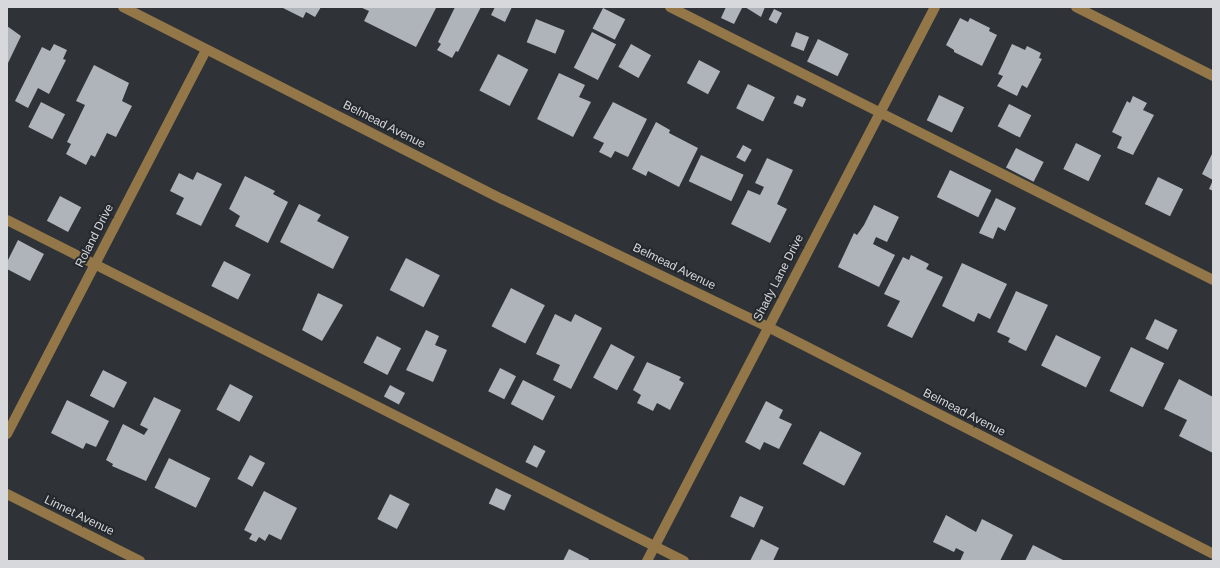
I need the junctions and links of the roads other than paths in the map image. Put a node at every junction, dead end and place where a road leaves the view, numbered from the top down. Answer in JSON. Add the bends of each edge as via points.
{"nodes":[{"id":1,"x":122,"y":7,"type":"edge"},
{"id":2,"x":670,"y":7,"type":"edge"},
{"id":3,"x":935,"y":7,"type":"edge"},
{"id":4,"x":1076,"y":7,"type":"edge"},
{"id":5,"x":206,"y":50,"type":"junction"},
{"id":6,"x":1213,"y":76,"type":"edge"},
{"id":7,"x":881,"y":113,"type":"junction"},
{"id":8,"x":7,"y":220,"type":"edge"},
{"id":9,"x":95,"y":265,"type":"junction"},
{"id":10,"x":1213,"y":280,"type":"edge"},
{"id":11,"x":768,"y":327,"type":"junction"},
{"id":12,"x":7,"y":434,"type":"edge"},
{"id":13,"x":7,"y":494,"type":"edge"},
{"id":14,"x":655,"y":546,"type":"junction"},
{"id":15,"x":1213,"y":554,"type":"edge"},
{"id":16,"x":140,"y":561,"type":"edge"},
{"id":17,"x":647,"y":561,"type":"edge"},
{"id":18,"x":684,"y":561,"type":"edge"}],
"edges":[{"from":1,"to":5,"type":"street","name":"Belmead Avenue"},
{"from":2,"to":7,"type":"street"},
{"from":3,"to":7,"type":"street","name":"Shady Lane Drive"},
{"from":4,"to":6,"type":"street"},
{"from":5,"to":9,"type":"street","name":"Roland Drive"},
{"from":5,"to":11,"type":"street","name":"Belmead Avenue","via":[[502,199]]},
{"from":7,"to":10,"type":"street"},
{"from":7,"to":11,"type":"street","name":"Shady Lane Drive"},
{"from":8,"to":9,"type":"street"},
{"from":9,"to":12,"type":"street","name":"Roland Drive"},
{"from":9,"to":14,"type":"street"},
{"from":11,"to":14,"type":"street","name":"Shady Lane Drive"},
{"from":11,"to":15,"type":"street","name":"Belmead Avenue"},
{"from":13,"to":16,"type":"street","name":"Linnet Avenue"},
{"from":14,"to":17,"type":"street","name":"Shady Lane Drive"},
{"from":14,"to":18,"type":"street"}]}
